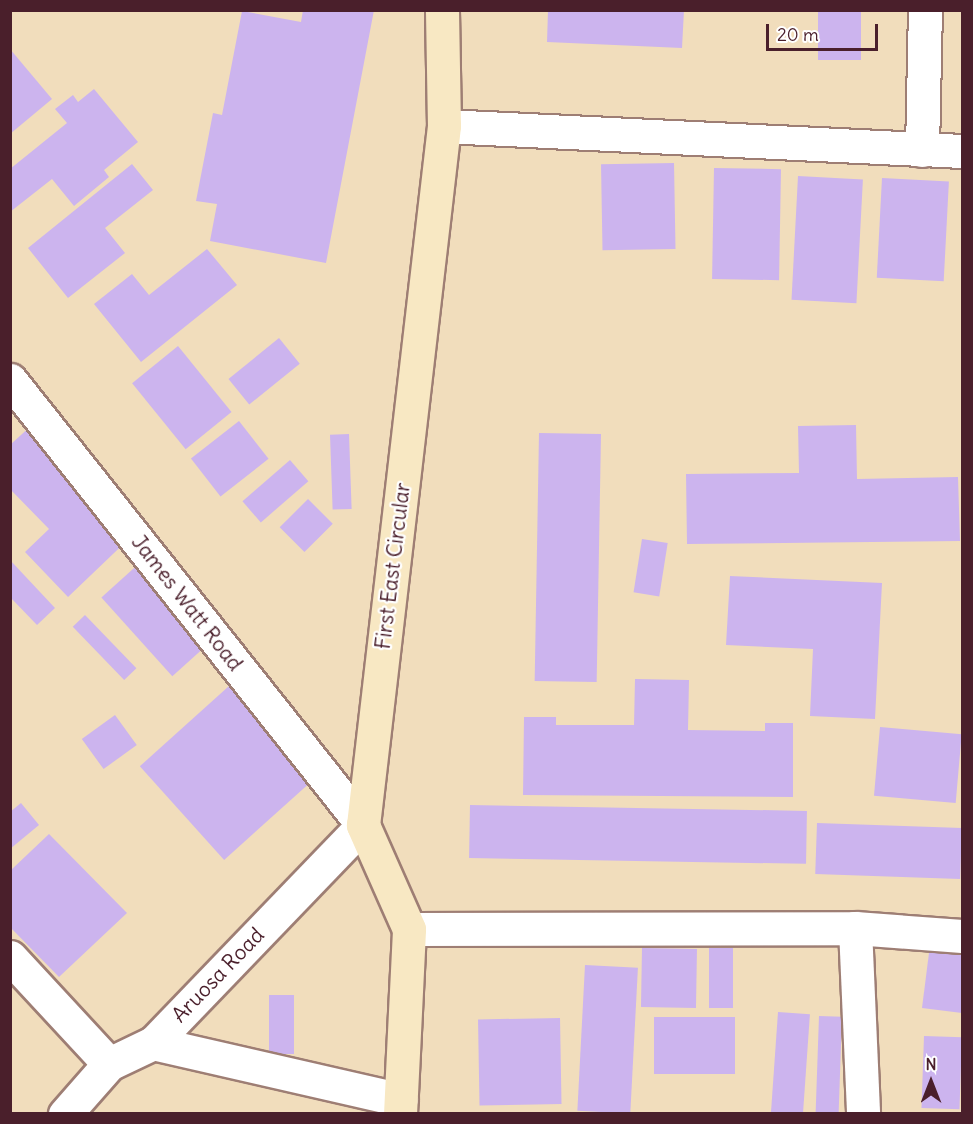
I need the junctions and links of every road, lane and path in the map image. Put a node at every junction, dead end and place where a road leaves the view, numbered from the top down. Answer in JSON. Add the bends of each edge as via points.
{"nodes":[{"id":1,"x":442,"y":10,"type":"edge"},
{"id":2,"x":926,"y":10,"type":"edge"},
{"id":3,"x":444,"y":126,"type":"junction"},
{"id":4,"x":922,"y":150,"type":"junction"},
{"id":5,"x":963,"y":152,"type":"edge"},
{"id":6,"x":10,"y":380,"type":"edge"},
{"id":7,"x":363,"y":825,"type":"junction"},
{"id":8,"x":855,"y":928,"type":"junction"},
{"id":9,"x":409,"y":929,"type":"junction"},
{"id":10,"x":963,"y":936,"type":"edge"},
{"id":11,"x":10,"y":957,"type":"edge"},
{"id":12,"x":153,"y":1043,"type":"junction"},
{"id":13,"x":109,"y":1064,"type":"junction"},
{"id":14,"x":400,"y":1107,"type":"edge"},
{"id":15,"x":65,"y":1113,"type":"edge"},
{"id":16,"x":863,"y":1113,"type":"edge"}],
"edges":[{"from":1,"to":3,"type":"street","name":"First East Circular"},
{"from":2,"to":4,"type":"street"},
{"from":3,"to":4,"type":"street"},
{"from":3,"to":7,"type":"street","name":"First East Circular"},
{"from":4,"to":5,"type":"street"},
{"from":6,"to":7,"type":"street","name":"James Watt Road"},
{"from":7,"to":9,"type":"street"},
{"from":7,"to":12,"type":"street","name":"Aruosa Road"},
{"from":8,"to":9,"type":"street"},
{"from":8,"to":10,"type":"street"},
{"from":8,"to":16,"type":"street"},
{"from":9,"to":14,"type":"street"},
{"from":11,"to":13,"type":"street"},
{"from":12,"to":13,"type":"street","name":"Aruosa Road"},
{"from":12,"to":14,"type":"street"},
{"from":13,"to":15,"type":"street","name":"Aruosa Road"}]}
